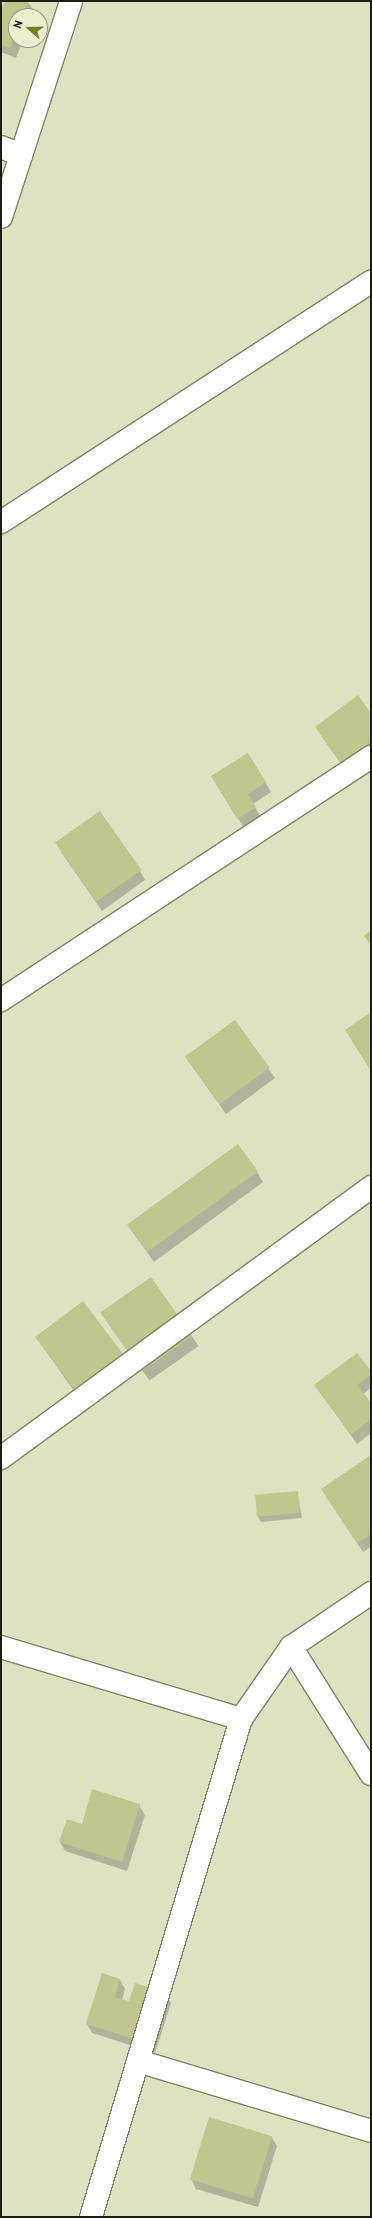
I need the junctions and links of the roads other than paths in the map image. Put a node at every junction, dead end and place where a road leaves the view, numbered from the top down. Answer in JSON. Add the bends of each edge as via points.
{"nodes":[{"id":1,"x":71,"y":1,"type":"edge"},
{"id":2,"x":1,"y":147,"type":"edge"},
{"id":3,"x":21,"y":155,"type":"junction"},
{"id":4,"x":1,"y":217,"type":"edge"},
{"id":5,"x":371,"y":282,"type":"edge"},
{"id":6,"x":1,"y":522,"type":"edge"},
{"id":7,"x":371,"y":757,"type":"edge"},
{"id":8,"x":1,"y":1000,"type":"edge"},
{"id":9,"x":371,"y":1187,"type":"edge"},
{"id":10,"x":1,"y":1458,"type":"edge"},
{"id":11,"x":371,"y":1593,"type":"edge"},
{"id":12,"x":1,"y":1647,"type":"edge"},
{"id":13,"x":291,"y":1647,"type":"junction"},
{"id":14,"x":241,"y":1719,"type":"junction"},
{"id":15,"x":371,"y":1774,"type":"edge"},
{"id":16,"x":138,"y":2061,"type":"junction"},
{"id":17,"x":371,"y":2131,"type":"edge"},
{"id":18,"x":91,"y":2217,"type":"edge"}],
"edges":[{"from":1,"to":3,"type":"street"},
{"from":2,"to":3,"type":"street"},
{"from":3,"to":4,"type":"street"},
{"from":5,"to":6,"type":"street"},
{"from":7,"to":8,"type":"street"},
{"from":9,"to":10,"type":"street"},
{"from":11,"to":13,"type":"street"},
{"from":12,"to":14,"type":"street"},
{"from":13,"to":14,"type":"street"},
{"from":13,"to":15,"type":"street"},
{"from":14,"to":16,"type":"street"},
{"from":16,"to":17,"type":"street"},
{"from":16,"to":18,"type":"street"}]}
